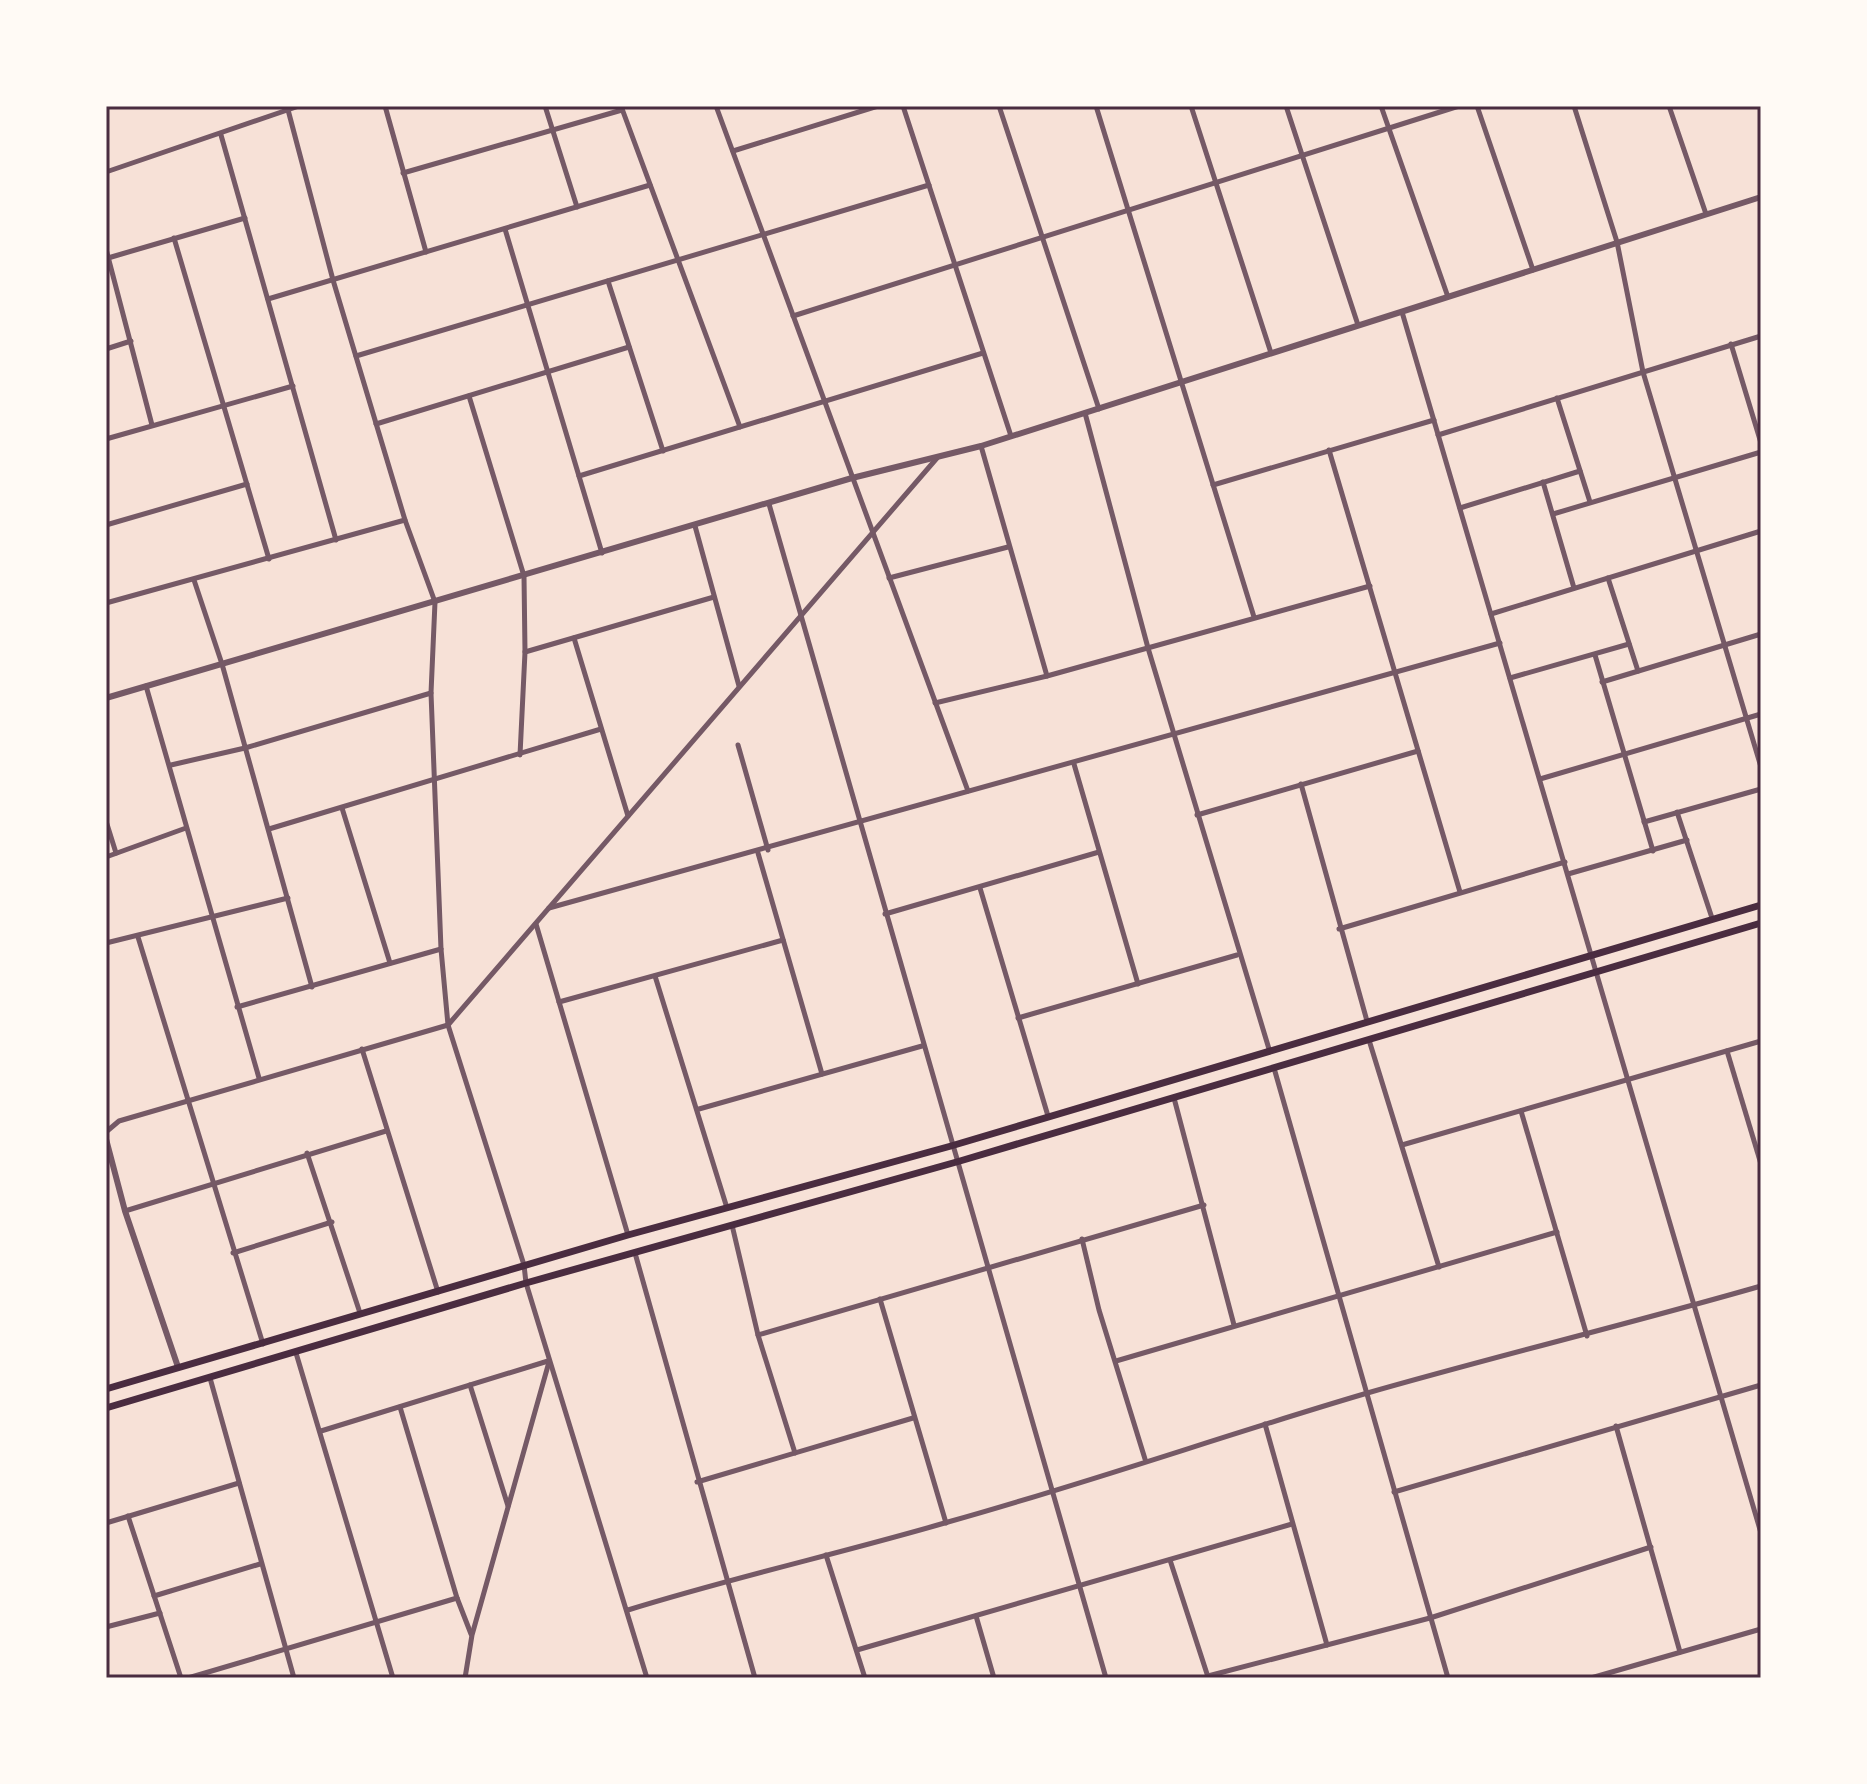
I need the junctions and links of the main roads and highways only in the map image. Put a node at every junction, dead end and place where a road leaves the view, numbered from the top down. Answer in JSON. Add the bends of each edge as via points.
{"nodes":[{"id":1,"x":1761,"y":905,"type":"edge"},
{"id":2,"x":1761,"y":923,"type":"edge"},
{"id":3,"x":106,"y":1389,"type":"edge"},
{"id":4,"x":106,"y":1408,"type":"edge"}],
"edges":[{"from":1,"to":3,"type":"main road"},
{"from":2,"to":4,"type":"main road"}]}
